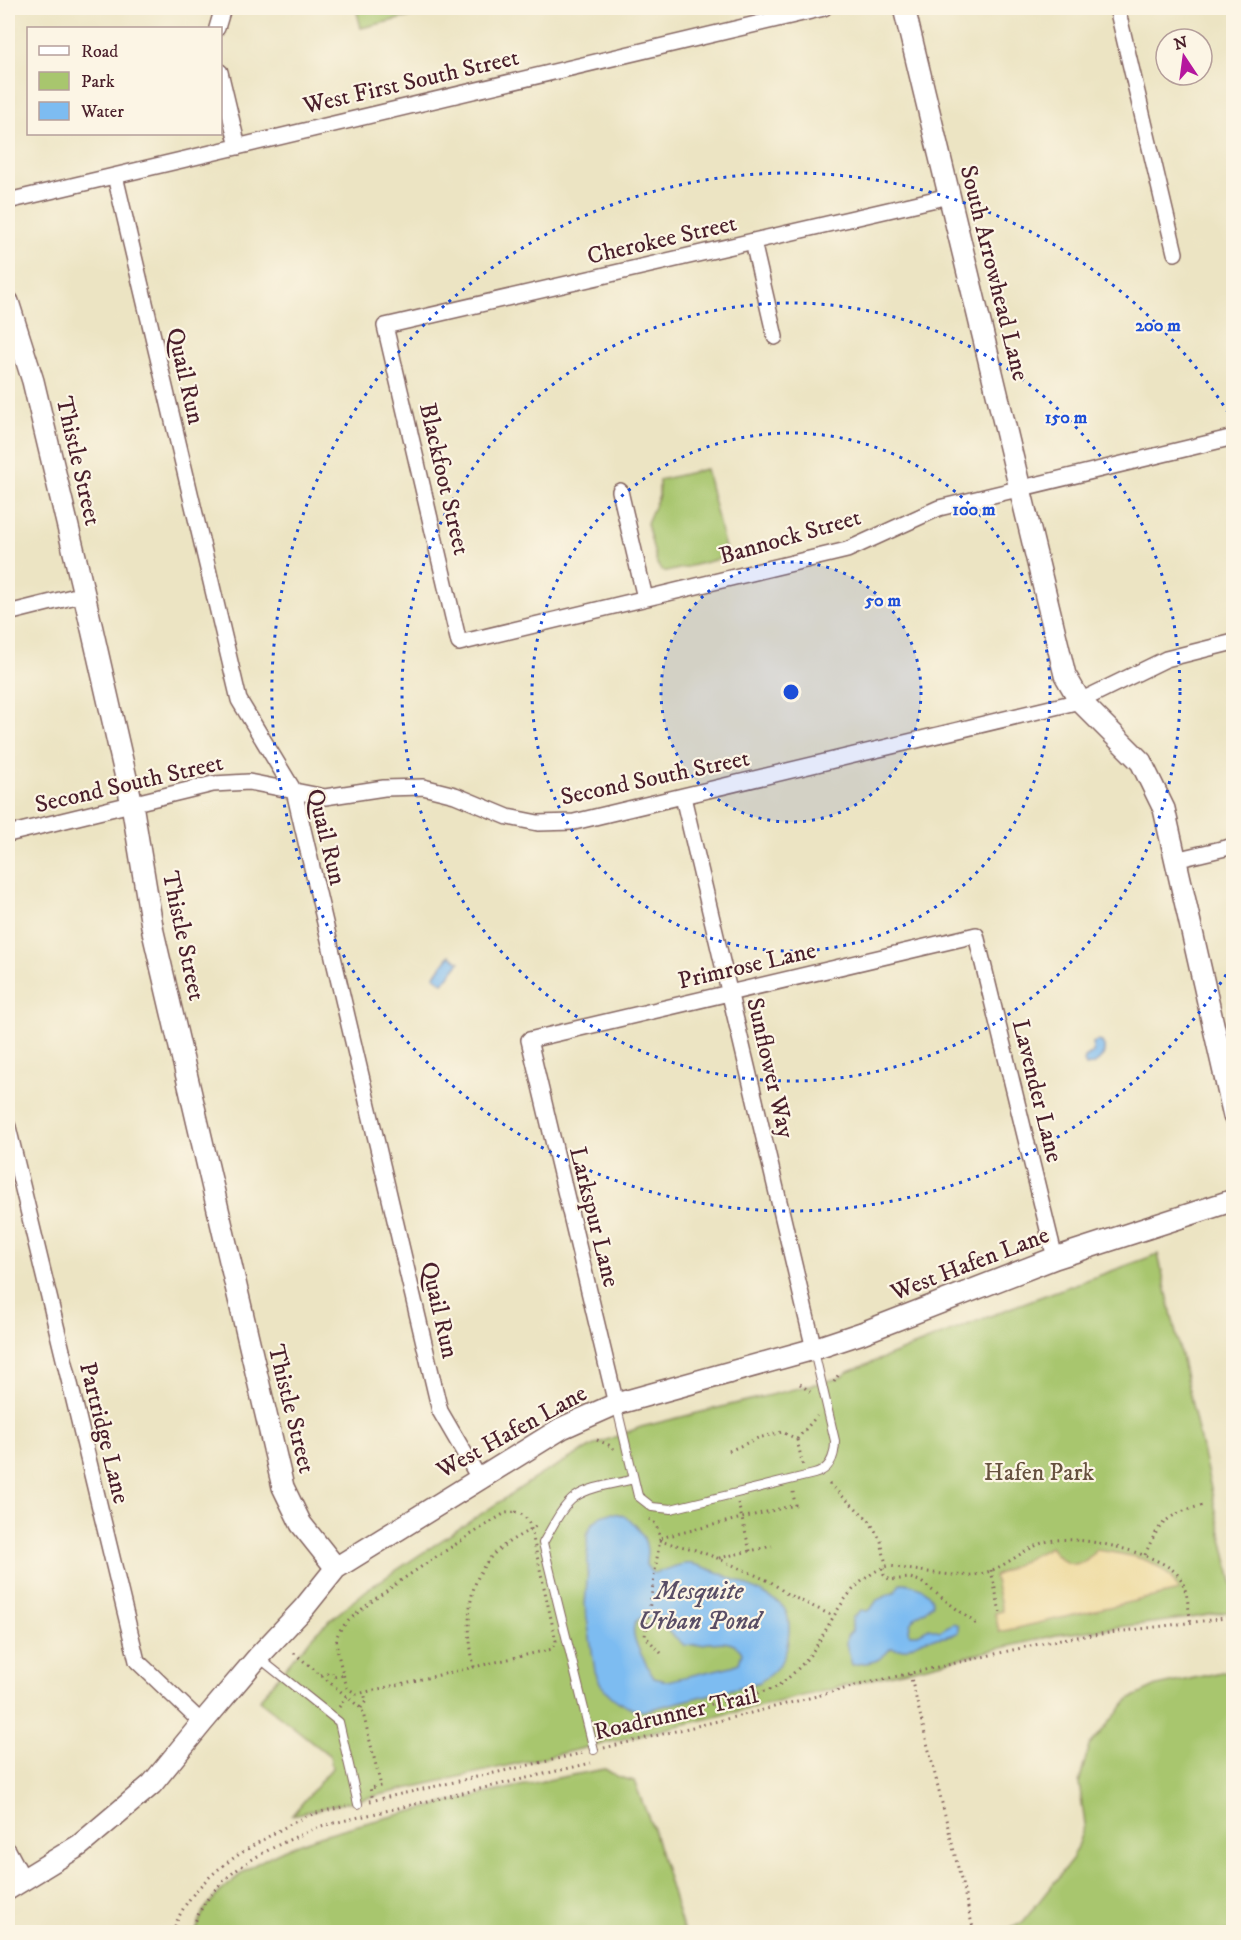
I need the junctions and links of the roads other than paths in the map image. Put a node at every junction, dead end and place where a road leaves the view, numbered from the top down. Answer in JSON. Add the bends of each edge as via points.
{"nodes":[{"id":1,"x":223,"y":8,"type":"edge"},
{"id":2,"x":824,"y":8,"type":"edge"},
{"id":3,"x":904,"y":8,"type":"edge"},
{"id":4,"x":1117,"y":8,"type":"edge"},
{"id":5,"x":217,"y":27,"type":"edge"},
{"id":6,"x":222,"y":80,"type":"edge"},
{"id":7,"x":238,"y":147,"type":"junction"},
{"id":8,"x":114,"y":176,"type":"junction"},
{"id":9,"x":950,"y":196,"type":"junction"},
{"id":10,"x":8,"y":201,"type":"edge"},
{"id":11,"x":753,"y":242,"type":"junction"},
{"id":12,"x":1175,"y":253,"type":"dead end"},
{"id":13,"x":8,"y":302,"type":"edge"},
{"id":14,"x":385,"y":326,"type":"joint"},
{"id":15,"x":775,"y":337,"type":"dead end"},
{"id":16,"x":1233,"y":437,"type":"edge"},
{"id":17,"x":1020,"y":488,"type":"junction"},
{"id":18,"x":620,"y":491,"type":"dead end"},
{"id":19,"x":84,"y":594,"type":"junction"},
{"id":20,"x":645,"y":598,"type":"junction"},
{"id":21,"x":8,"y":613,"type":"edge"},
{"id":22,"x":1233,"y":642,"type":"edge"},
{"id":23,"x":459,"y":643,"type":"joint"},
{"id":24,"x":1080,"y":701,"type":"junction"},
{"id":25,"x":294,"y":791,"type":"junction"},
{"id":26,"x":683,"y":797,"type":"junction"},
{"id":27,"x":132,"y":804,"type":"junction"},
{"id":28,"x":8,"y":834,"type":"edge"},
{"id":29,"x":1233,"y":846,"type":"edge"},
{"id":30,"x":1175,"y":860,"type":"junction"},
{"id":31,"x":976,"y":935,"type":"joint"},
{"id":32,"x":730,"y":993,"type":"junction"},
{"id":33,"x":529,"y":1040,"type":"joint"},
{"id":34,"x":1226,"y":1052,"type":"edge"},
{"id":35,"x":1233,"y":1116,"type":"edge"},
{"id":36,"x":8,"y":1127,"type":"edge"},
{"id":37,"x":1233,"y":1200,"type":"edge"},
{"id":38,"x":1055,"y":1258,"type":"junction"},
{"id":39,"x":814,"y":1349,"type":"junction"},
{"id":40,"x":616,"y":1404,"type":"junction"},
{"id":41,"x":479,"y":1478,"type":"junction"},
{"id":42,"x":634,"y":1479,"type":"junction"},
{"id":43,"x":336,"y":1568,"type":"junction"},
{"id":44,"x":258,"y":1657,"type":"junction"},
{"id":45,"x":202,"y":1723,"type":"junction"},
{"id":46,"x":594,"y":1750,"type":"road end"},
{"id":47,"x":358,"y":1804,"type":"road end"},
{"id":48,"x":8,"y":1850,"type":"edge"},
{"id":49,"x":16,"y":1884,"type":"edge"}],
"edges":[{"from":1,"to":5,"type":"street"},
{"from":2,"to":7,"type":"street","name":"West First South Street"},
{"from":3,"to":9,"type":"street","name":"South Arrowhead Lane"},
{"from":4,"to":12,"type":"street"},
{"from":6,"to":7,"type":"street"},
{"from":7,"to":8,"type":"street","name":"West First South Street"},
{"from":8,"to":10,"type":"street","name":"West First South Street"},
{"from":8,"to":25,"type":"street","name":"Quail Run","via":[[239,700]]},
{"from":9,"to":11,"type":"street","name":"Cherokee Street"},
{"from":9,"to":17,"type":"street","name":"South Arrowhead Lane"},
{"from":11,"to":14,"type":"street","name":"Cherokee Street"},
{"from":11,"to":15,"type":"street"},
{"from":13,"to":19,"type":"street","name":"Thistle Street","via":[[33,381]]},
{"from":14,"to":23,"type":"street","name":"Blackfoot Street"},
{"from":16,"to":17,"type":"street","name":"Bannock Street"},
{"from":17,"to":20,"type":"street","name":"Bannock Street","via":[[939,508],[847,550]]},
{"from":17,"to":24,"type":"street","name":"South Arrowhead Lane","via":[[1065,675]]},
{"from":18,"to":20,"type":"street"},
{"from":19,"to":21,"type":"street"},
{"from":19,"to":27,"type":"street","name":"Thistle Street"},
{"from":20,"to":23,"type":"street","name":"Bannock Street"},
{"from":22,"to":24,"type":"street","name":"Second South Street","via":[[1166,659]]},
{"from":24,"to":26,"type":"street","name":"Second South Street"},
{"from":24,"to":30,"type":"street","name":"South Arrowhead Lane","via":[[1141,762],[1164,809]]},
{"from":25,"to":26,"type":"street","name":"Second South Street","via":[[326,797],[384,788],[423,787],[455,795],[508,817],[538,823],[573,822]]},
{"from":25,"to":27,"type":"street","name":"Second South Street","via":[[249,782],[213,784]]},
{"from":25,"to":41,"type":"street","name":"Quail Run","via":[[440,1411]]},
{"from":26,"to":32,"type":"street","name":"Sunflower Way"},
{"from":27,"to":28,"type":"street","name":"Second South Street"},
{"from":27,"to":43,"type":"street","name":"Thistle Street","via":[[153,932],[283,1486],[301,1524]]},
{"from":29,"to":30,"type":"street"},
{"from":30,"to":34,"type":"street","name":"South Arrowhead Lane"},
{"from":31,"to":32,"type":"street","name":"Primrose Lane"},
{"from":31,"to":38,"type":"street","name":"Lavender Lane"},
{"from":32,"to":33,"type":"street","name":"Primrose Lane"},
{"from":32,"to":39,"type":"street","name":"Sunflower Way"},
{"from":33,"to":40,"type":"street","name":"Larkspur Lane"},
{"from":34,"to":35,"type":"street","name":"South Arrowhead Lane"},
{"from":36,"to":45,"type":"street","name":"Partridge Lane","via":[[136,1661]]},
{"from":37,"to":38,"type":"street","name":"West Hafen Lane"},
{"from":38,"to":39,"type":"street","name":"West Hafen Lane"},
{"from":39,"to":40,"type":"street","name":"West Hafen Lane"},
{"from":39,"to":42,"type":"lane","via":[[835,1441],[831,1461],[821,1472],[670,1509],[652,1507],[638,1496]]},
{"from":40,"to":41,"type":"street","name":"West Hafen Lane","via":[[562,1428]]},
{"from":40,"to":42,"type":"lane"},
{"from":41,"to":43,"type":"street","name":"West Hafen Lane"},
{"from":42,"to":46,"type":"lane","via":[[576,1497],[564,1508],[543,1543]]},
{"from":43,"to":44,"type":"street","name":"West Hafen Lane"},
{"from":44,"to":45,"type":"street","name":"West Hafen Lane"},
{"from":44,"to":47,"type":"lane","via":[[339,1722]]},
{"from":45,"to":49,"type":"street","name":"West Hafen Lane","via":[[153,1784],[80,1845]]},
{"from":48,"to":49,"type":"street"}]}
